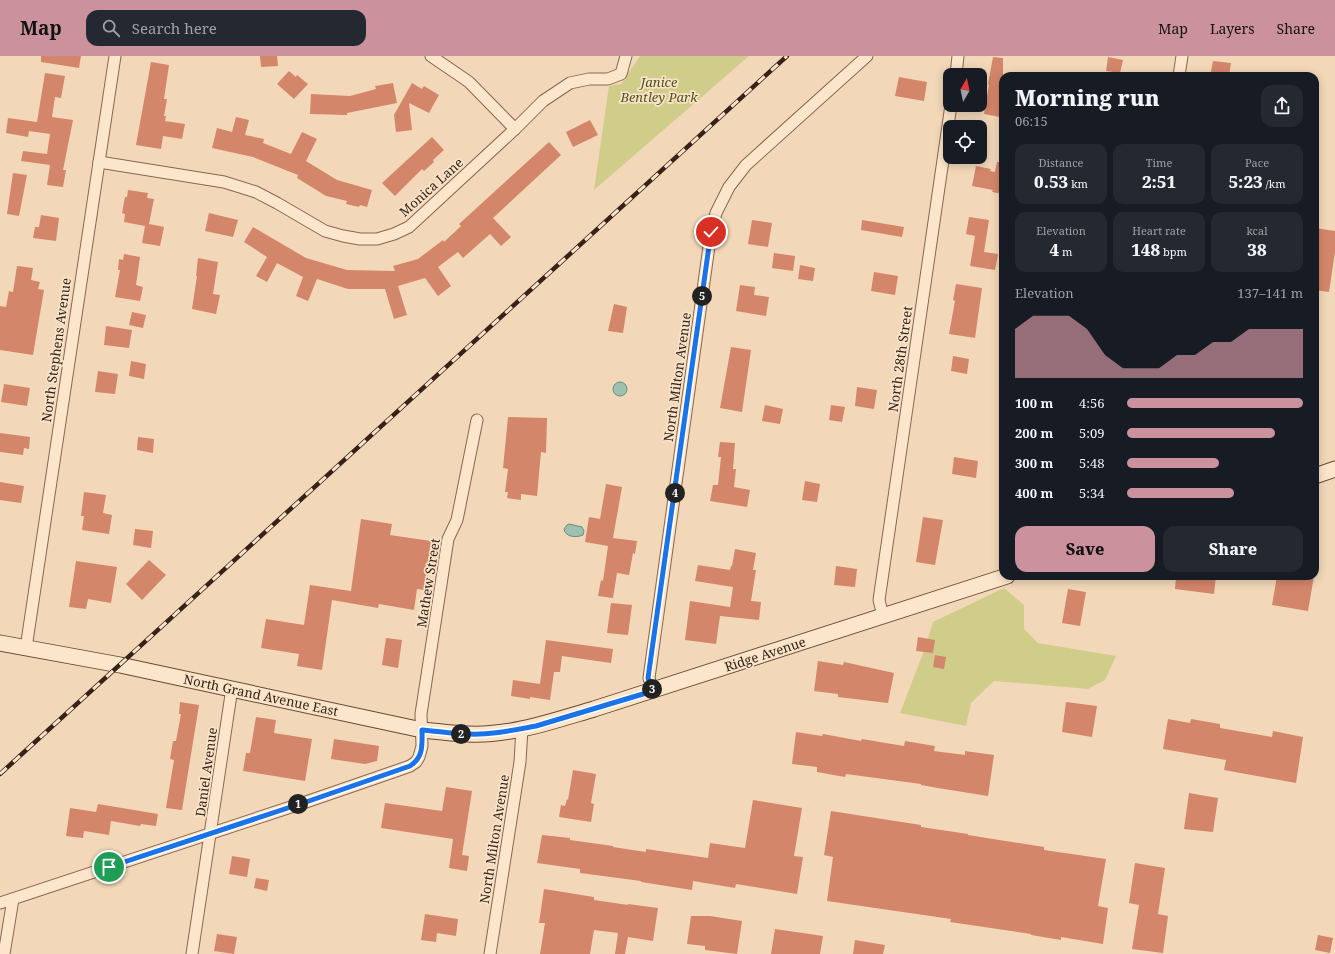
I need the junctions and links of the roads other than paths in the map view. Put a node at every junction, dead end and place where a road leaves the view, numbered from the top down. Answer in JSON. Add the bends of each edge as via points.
{"nodes":[{"id":1,"x":115,"y":56,"type":"edge"},
{"id":2,"x":431,"y":56,"type":"edge"},
{"id":3,"x":626,"y":56,"type":"edge"},
{"id":4,"x":867,"y":56,"type":"edge"},
{"id":5,"x":958,"y":56,"type":"edge"},
{"id":6,"x":1182,"y":56,"type":"edge"},
{"id":7,"x":957,"y":68,"type":"edge"},
{"id":8,"x":1180,"y":72,"type":"edge"},
{"id":9,"x":950,"y":112,"type":"edge"},
{"id":10,"x":515,"y":129,"type":"junction"},
{"id":11,"x":99,"y":162,"type":"junction"},
{"id":12,"x":477,"y":420,"type":"dead end"},
{"id":13,"x":1335,"y":469,"type":"edge"},
{"id":14,"x":1319,"y":475,"type":"edge"},
{"id":15,"x":999,"y":579,"type":"edge"},
{"id":16,"x":883,"y":616,"type":"junction"},
{"id":17,"x":0,"y":643,"type":"edge"},
{"id":18,"x":26,"y":648,"type":"junction"},
{"id":19,"x":232,"y":688,"type":"junction"},
{"id":20,"x":653,"y":691,"type":"junction"},
{"id":21,"x":522,"y":728,"type":"junction"},
{"id":22,"x":422,"y":730,"type":"junction"},
{"id":23,"x":210,"y":833,"type":"junction"},
{"id":24,"x":13,"y":899,"type":"junction"},
{"id":25,"x":0,"y":903,"type":"edge"},
{"id":26,"x":4,"y":954,"type":"edge"},
{"id":27,"x":192,"y":954,"type":"edge"},
{"id":28,"x":490,"y":954,"type":"edge"}],
"edges":[{"from":1,"to":11,"type":"street","name":"North Stephens Avenue"},
{"from":2,"to":10,"type":"street","via":[[469,82]]},
{"from":3,"to":10,"type":"street","name":"Monica Lane","via":[[621,74],[608,79],[589,79],[570,84],[543,101]]},
{"from":4,"to":20,"type":"street","name":"North Milton Avenue","via":[[746,165],[729,187],[716,213],[711,232],[648,678]]},
{"from":5,"to":7,"type":"street"},
{"from":6,"to":8,"type":"street"},
{"from":9,"to":16,"type":"street","name":"North 28th Street","via":[[879,600]]},
{"from":10,"to":11,"type":"street","name":"Monica Lane","via":[[408,227],[377,239],[360,239],[326,231],[256,192],[224,182]]},
{"from":11,"to":18,"type":"street","name":"North Stephens Avenue"},
{"from":12,"to":22,"type":"street","name":"Mathew Street","via":[[456,520],[448,539],[421,714]]},
{"from":13,"to":14,"type":"street"},
{"from":15,"to":16,"type":"street","name":"Ridge Avenue"},
{"from":16,"to":20,"type":"street","name":"Ridge Avenue"},
{"from":17,"to":18,"type":"street","name":"North Grand Avenue East"},
{"from":18,"to":19,"type":"street","name":"North Grand Avenue East"},
{"from":19,"to":22,"type":"street","name":"North Grand Avenue East"},
{"from":19,"to":23,"type":"street","name":"Daniel Avenue"},
{"from":20,"to":21,"type":"street","name":"Ridge Avenue"},
{"from":21,"to":22,"type":"street","name":"North Grand Avenue East","via":[[486,734]]},
{"from":21,"to":28,"type":"street","name":"North Milton Avenue"},
{"from":22,"to":23,"type":"street","via":[[421,751],[416,762],[410,766]]},
{"from":23,"to":24,"type":"street"},
{"from":23,"to":27,"type":"street","name":"Daniel Avenue"},
{"from":24,"to":25,"type":"street"},
{"from":24,"to":26,"type":"street"}]}
